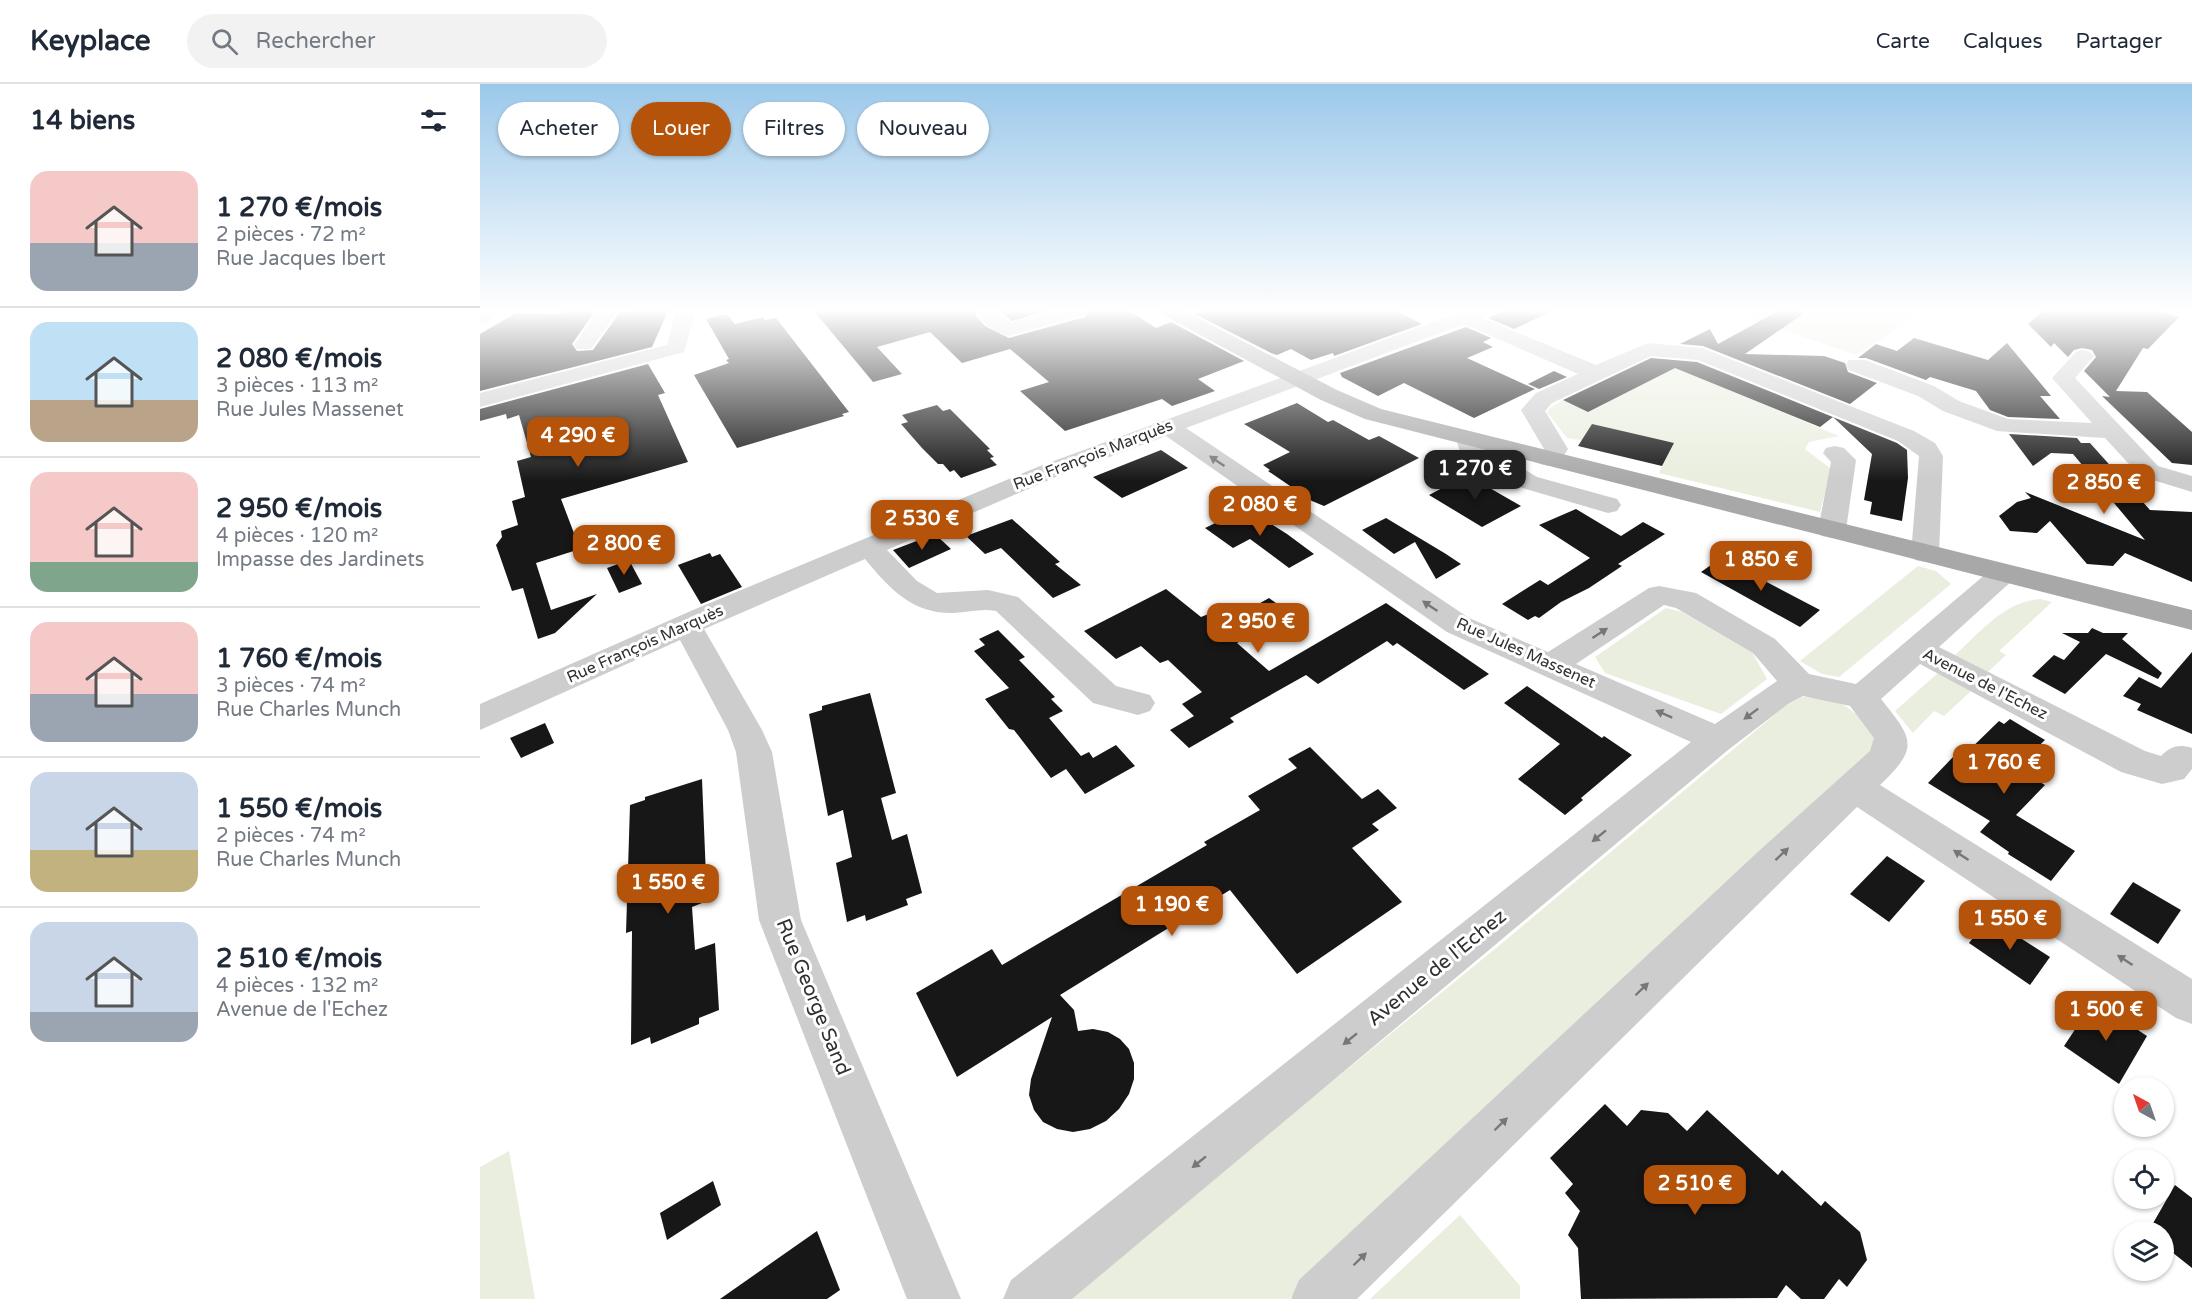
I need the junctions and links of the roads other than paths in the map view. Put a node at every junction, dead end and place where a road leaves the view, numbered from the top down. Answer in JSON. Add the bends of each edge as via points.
{"nodes":[{"id":1,"x":607,"y":368,"type":"edge"},
{"id":2,"x":1277,"y":368,"type":"edge"},
{"id":3,"x":1325,"y":368,"type":"edge"},
{"id":4,"x":1584,"y":368,"type":"edge"},
{"id":5,"x":1607,"y":368,"type":"edge"},
{"id":6,"x":1736,"y":368,"type":"edge"},
{"id":7,"x":1864,"y":368,"type":"edge"},
{"id":8,"x":2072,"y":368,"type":"edge"},
{"id":9,"x":1595,"y":373,"type":"junction"},
{"id":10,"x":1296,"y":378,"type":"junction"},
{"id":11,"x":480,"y":400,"type":"edge"},
{"id":12,"x":1167,"y":426,"type":"junction"},
{"id":13,"x":2109,"y":431,"type":"junction"},
{"id":14,"x":1468,"y":439,"type":"junction"},
{"id":15,"x":1834,"y":453,"type":"dead end"},
{"id":16,"x":1549,"y":459,"type":"junction"},
{"id":17,"x":2192,"y":484,"type":"edge"},
{"id":18,"x":1608,"y":505,"type":"dead end"},
{"id":19,"x":1832,"y":530,"type":"junction"},
{"id":20,"x":869,"y":546,"type":"junction"},
{"id":21,"x":1925,"y":554,"type":"junction"},
{"id":22,"x":2004,"y":573,"type":"junction"},
{"id":23,"x":2192,"y":620,"type":"edge"},
{"id":24,"x":687,"y":625,"type":"junction"},
{"id":25,"x":1917,"y":649,"type":"junction"},
{"id":26,"x":1551,"y":665,"type":"junction"},
{"id":27,"x":1799,"y":684,"type":"junction"},
{"id":28,"x":1862,"y":698,"type":"junction"},
{"id":29,"x":1138,"y":703,"type":"dead end"},
{"id":30,"x":480,"y":718,"type":"edge"},
{"id":31,"x":1716,"y":741,"type":"junction"},
{"id":32,"x":2181,"y":758,"type":"dead end"},
{"id":33,"x":1854,"y":787,"type":"junction"},
{"id":34,"x":2192,"y":1003,"type":"edge"},
{"id":35,"x":934,"y":1299,"type":"edge"},
{"id":36,"x":1030,"y":1299,"type":"edge"},
{"id":37,"x":1318,"y":1299,"type":"edge"}],
"edges":[{"from":1,"to":11,"type":"street"},
{"from":2,"to":10,"type":"main road"},
{"from":3,"to":10,"type":"street","name":"Rue François Marquès"},
{"from":4,"to":9,"type":"street"},
{"from":5,"to":9,"type":"street"},
{"from":6,"to":21,"type":"street","via":[[1906,436],[1926,448],[1931,456]]},
{"from":7,"to":13,"type":"street","via":[[2005,426]]},
{"from":8,"to":13,"type":"street","via":[[2063,378]]},
{"from":9,"to":16,"type":"street","via":[[1544,398],[1533,410],[1556,449]]},
{"from":10,"to":12,"type":"street","name":"Rue François Marquès"},
{"from":10,"to":14,"type":"main road","via":[[1373,414]]},
{"from":12,"to":20,"type":"street","name":"Rue François Marquès"},
{"from":26,"to":12,"type":"street","name":"Rue Jules Massenet","one_way":true,"via":[[1458,625]]},
{"from":13,"to":17,"type":"street","via":[[2149,471]]},
{"from":14,"to":16,"type":"main road"},
{"from":14,"to":18,"type":"street","via":[[1469,447],[1528,482]]},
{"from":15,"to":19,"type":"street","via":[[1844,460]]},
{"from":16,"to":19,"type":"main road"},
{"from":19,"to":21,"type":"main road"},
{"from":20,"to":24,"type":"street","name":"Rue François Marquès"},
{"from":20,"to":29,"type":"street","via":[[907,588],[927,603],[987,598],[1007,604],[1105,695]]},
{"from":21,"to":22,"type":"main road"},
{"from":22,"to":23,"type":"main road"},
{"from":22,"to":25,"type":"street","name":"Avenue de l'Echez"},
{"from":24,"to":30,"type":"street","name":"Rue François Marquès"},
{"from":24,"to":35,"type":"street","name":"Rue George Sand","via":[[746,730],[754,752],[780,920]]},
{"from":25,"to":28,"type":"street","name":"Avenue de l'Echez"},
{"from":25,"to":32,"type":"street","name":"Avenue de l'Echez","via":[[2134,762],[2162,770],[2171,769]]},
{"from":26,"to":27,"type":"street","one_way":true,"via":[[1659,595],[1685,600],[1764,645]]},
{"from":31,"to":26,"type":"street","name":"Rue Jules Massenet","one_way":true},
{"from":27,"to":28,"type":"street"},
{"from":27,"to":31,"type":"street","name":"Avenue de l'Echez","one_way":true,"via":[[1776,696]]},
{"from":28,"to":33,"type":"street","via":[[1891,736],[1891,749],[1884,761]]},
{"from":31,"to":36,"type":"street","name":"Avenue de l'Echez","one_way":true},
{"from":34,"to":33,"type":"street","one_way":true},
{"from":37,"to":33,"type":"street","one_way":true}]}
